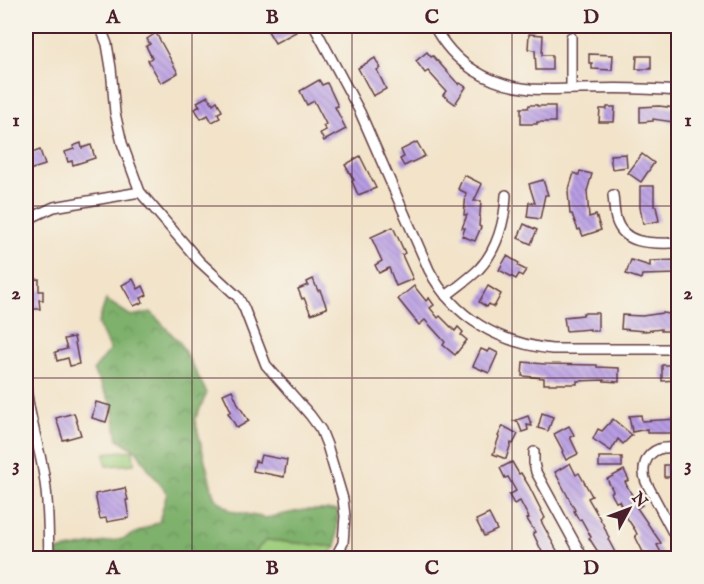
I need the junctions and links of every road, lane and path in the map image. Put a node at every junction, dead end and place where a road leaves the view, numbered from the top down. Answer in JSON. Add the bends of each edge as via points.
{"nodes":[{"id":1,"x":100,"y":26,"type":"edge"},
{"id":2,"x":314,"y":26,"type":"edge"},
{"id":3,"x":434,"y":26,"type":"edge"},
{"id":4,"x":571,"y":37,"type":"dead end"},
{"id":5,"x":571,"y":88,"type":"junction"},
{"id":6,"x":678,"y":91,"type":"edge"},
{"id":7,"x":140,"y":192,"type":"junction"},
{"id":8,"x":506,"y":195,"type":"dead end"},
{"id":9,"x":613,"y":195,"type":"dead end"},
{"id":10,"x":26,"y":220,"type":"edge"},
{"id":11,"x":678,"y":243,"type":"edge"},
{"id":12,"x":446,"y":296,"type":"junction"},
{"id":13,"x":678,"y":349,"type":"edge"},
{"id":14,"x":26,"y":387,"type":"edge"},
{"id":15,"x":678,"y":448,"type":"edge"},
{"id":16,"x":534,"y":452,"type":"dead end"},
{"id":17,"x":678,"y":542,"type":"edge"},
{"id":18,"x":49,"y":558,"type":"edge"},
{"id":19,"x":335,"y":558,"type":"edge"},
{"id":20,"x":583,"y":558,"type":"edge"}],
"edges":[{"from":1,"to":7,"type":"street","via":[[111,68],[122,143]]},
{"from":2,"to":12,"type":"street","via":[[360,112],[429,270]]},
{"from":3,"to":5,"type":"street","via":[[451,52],[488,79],[519,88]]},
{"from":4,"to":5,"type":"street"},
{"from":5,"to":6,"type":"street"},
{"from":7,"to":10,"type":"street","via":[[54,207]]},
{"from":7,"to":19,"type":"street","via":[[199,261],[238,297],[266,365],[321,430],[345,516],[343,543]]},
{"from":8,"to":12,"type":"street","via":[[500,231],[487,257]]},
{"from":9,"to":11,"type":"street","via":[[619,225],[633,239],[643,243]]},
{"from":12,"to":13,"type":"street","via":[[480,326],[523,344],[552,349]]},
{"from":14,"to":18,"type":"street","via":[[43,470]]},
{"from":15,"to":17,"type":"street","via":[[658,449],[649,456],[643,471]]},
{"from":16,"to":20,"type":"street","via":[[536,472]]}]}
